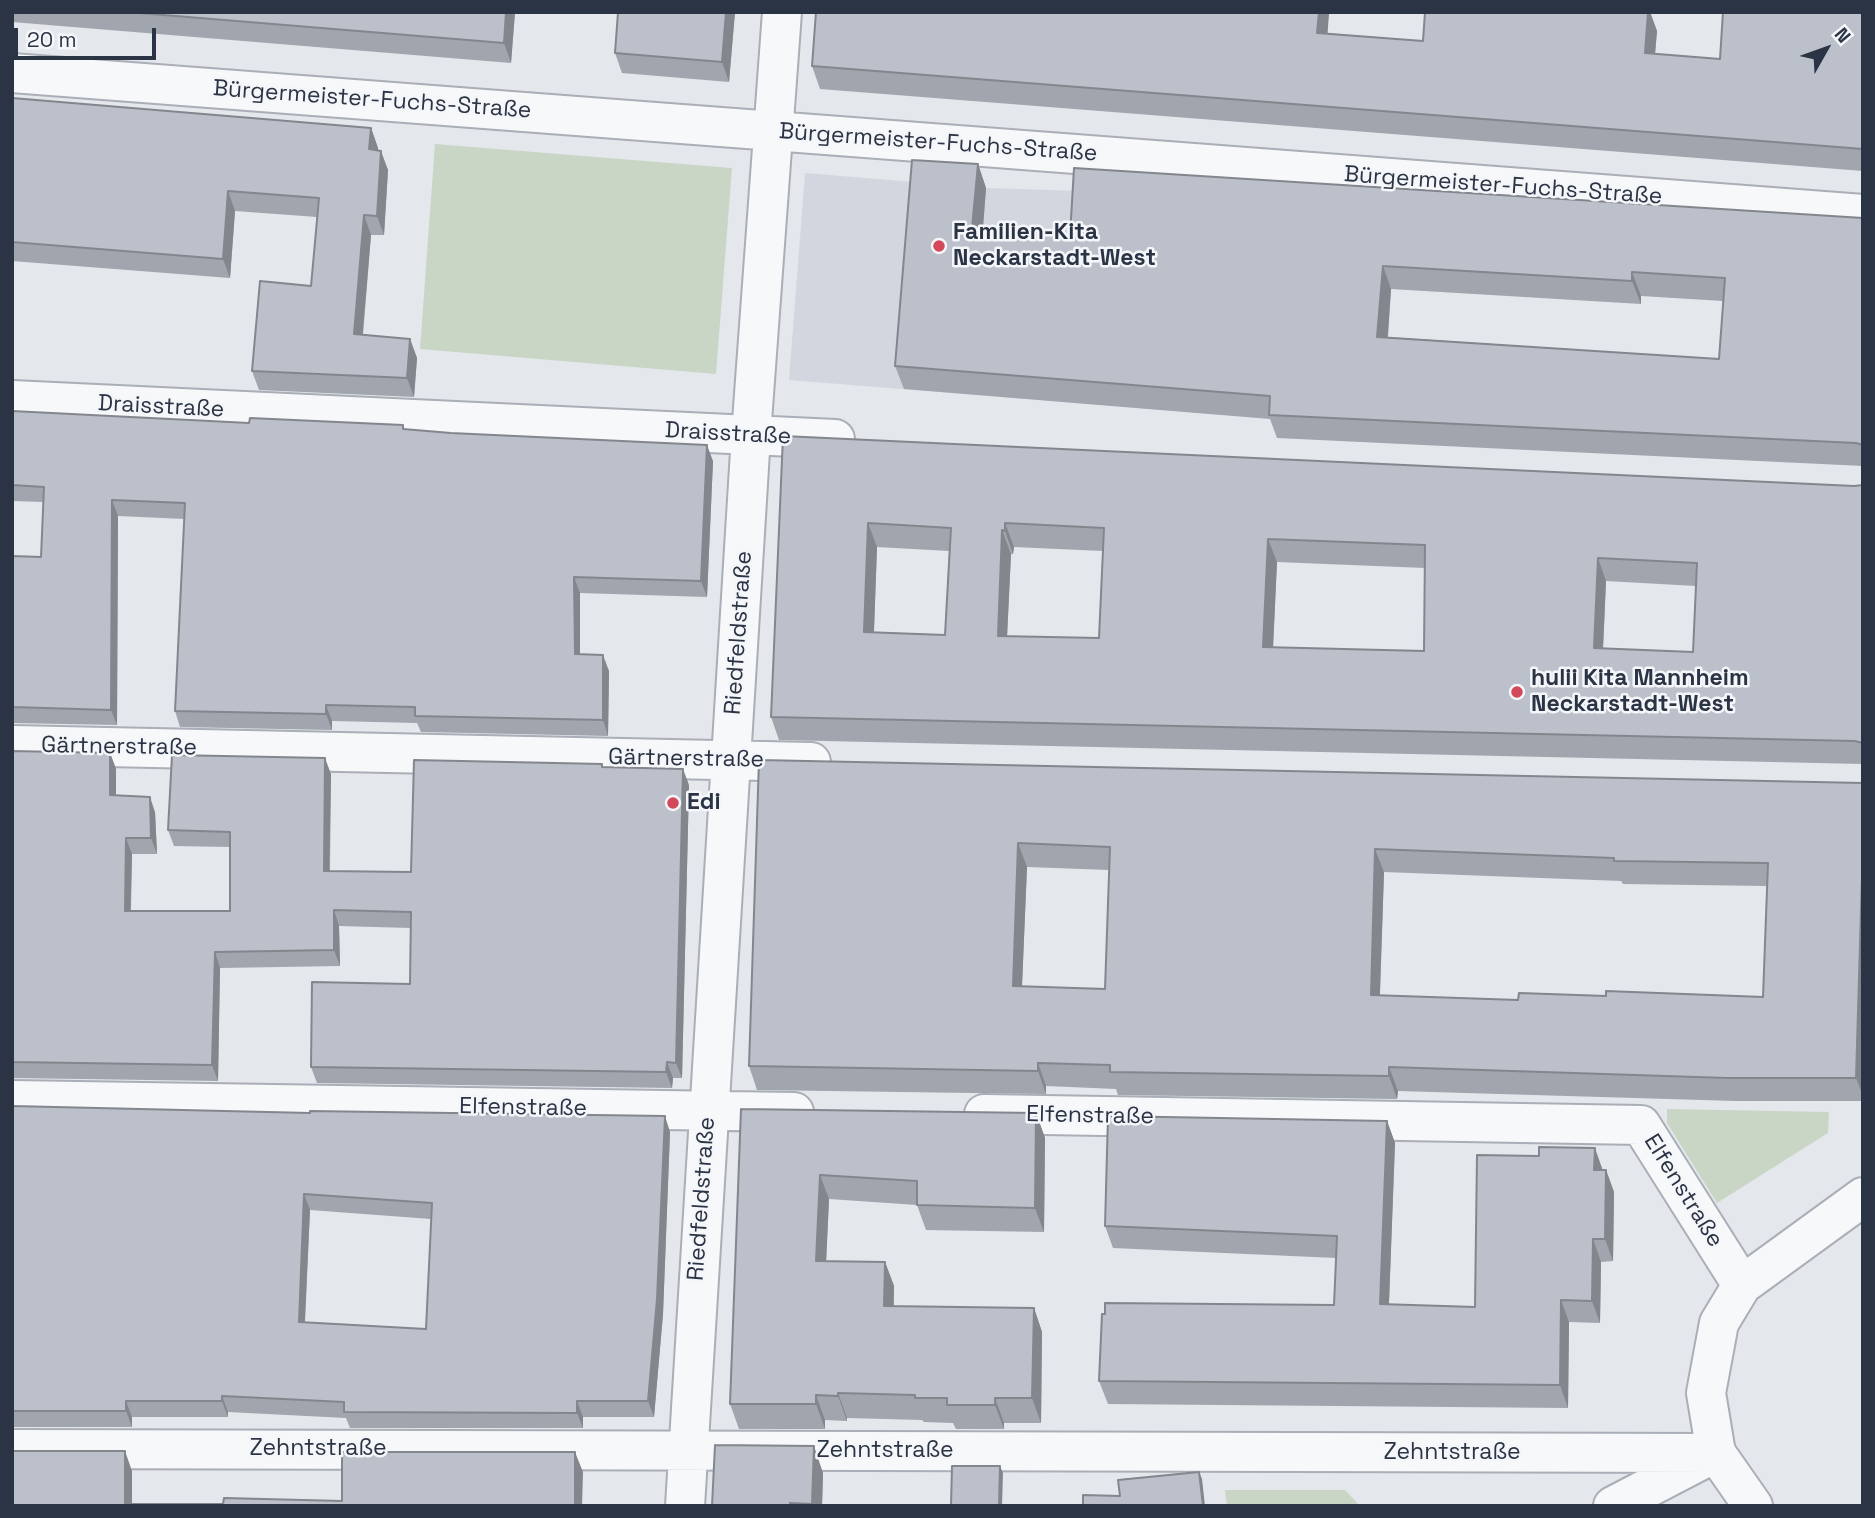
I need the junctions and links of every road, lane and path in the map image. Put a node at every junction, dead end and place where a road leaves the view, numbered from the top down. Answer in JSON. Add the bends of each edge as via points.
{"nodes":[{"id":1,"x":782,"y":12,"type":"edge"},
{"id":2,"x":12,"y":73,"type":"edge"},
{"id":3,"x":775,"y":131,"type":"junction"},
{"id":4,"x":1863,"y":214,"type":"edge"},
{"id":5,"x":12,"y":400,"type":"edge"},
{"id":6,"x":751,"y":435,"type":"junction"},
{"id":7,"x":876,"y":441,"type":"edge"},
{"id":8,"x":12,"y":745,"type":"edge"},
{"id":9,"x":730,"y":760,"type":"junction"},
{"id":10,"x":842,"y":763,"type":"edge"},
{"id":11,"x":12,"y":1100,"type":"edge"},
{"id":12,"x":708,"y":1110,"type":"junction"},
{"id":13,"x":831,"y":1112,"type":"edge"},
{"id":14,"x":954,"y":1114,"type":"edge"},
{"id":15,"x":1863,"y":1197,"type":"edge"},
{"id":16,"x":1742,"y":1285,"type":"junction"},
{"id":17,"x":12,"y":1448,"type":"edge"},
{"id":18,"x":687,"y":1450,"type":"junction"},
{"id":19,"x":1716,"y":1453,"type":"junction"},
{"id":20,"x":685,"y":1506,"type":"edge"},
{"id":21,"x":1613,"y":1506,"type":"edge"},
{"id":22,"x":1753,"y":1506,"type":"edge"}],
"edges":[{"from":1,"to":3,"type":"street","name":"Riedfeldstraße"},
{"from":2,"to":3,"type":"street","name":"Bürgermeister-Fuchs-Straße"},
{"from":3,"to":4,"type":"street","name":"Bürgermeister-Fuchs-Straße"},
{"from":3,"to":6,"type":"street","name":"Riedfeldstraße"},
{"from":5,"to":6,"type":"street","name":"Draisstraße"},
{"from":6,"to":7,"type":"street","name":"Draisstraße"},
{"from":6,"to":9,"type":"street","name":"Riedfeldstraße"},
{"from":8,"to":9,"type":"street","name":"Gärtnerstraße"},
{"from":9,"to":10,"type":"street","name":"Gärtnerstraße"},
{"from":9,"to":12,"type":"street","name":"Riedfeldstraße"},
{"from":11,"to":12,"type":"street","name":"Elfenstraße"},
{"from":12,"to":13,"type":"street","name":"Elfenstraße"},
{"from":12,"to":18,"type":"street","name":"Riedfeldstraße"},
{"from":14,"to":16,"type":"street","name":"Elfenstraße","via":[[1641,1125]]},
{"from":15,"to":16,"type":"street"},
{"from":16,"to":19,"type":"street","via":[[1718,1323],[1706,1393]]},
{"from":17,"to":18,"type":"street","name":"Zehntstraße"},
{"from":18,"to":19,"type":"street","name":"Zehntstraße"},
{"from":18,"to":20,"type":"street","name":"Riedfeldstraße"},
{"from":19,"to":21,"type":"street"},
{"from":19,"to":22,"type":"street"}]}
